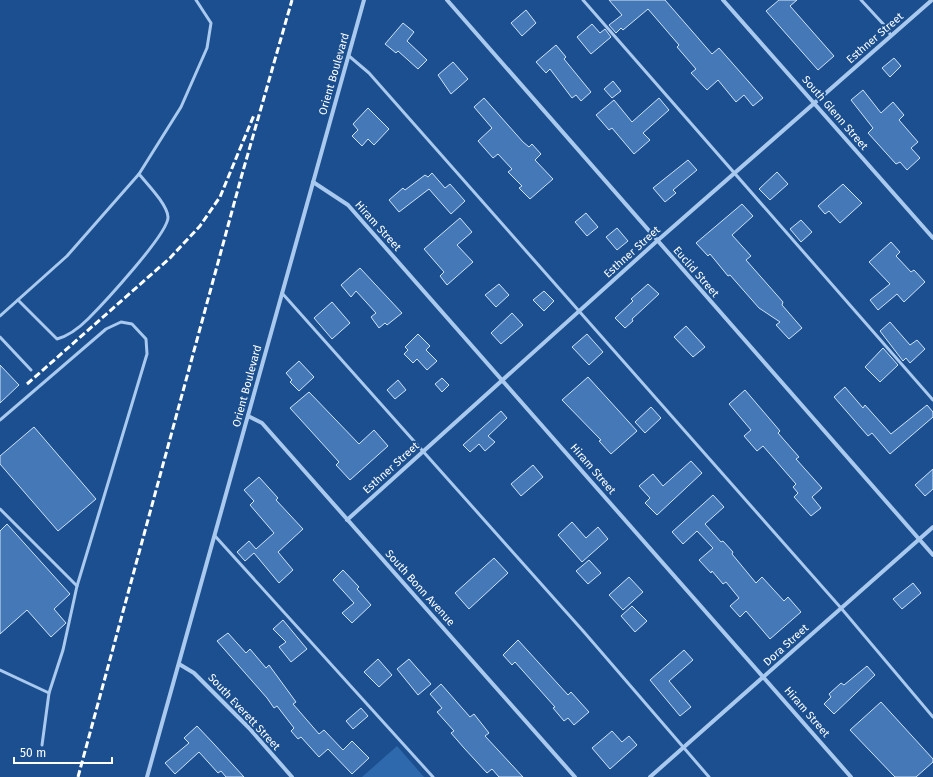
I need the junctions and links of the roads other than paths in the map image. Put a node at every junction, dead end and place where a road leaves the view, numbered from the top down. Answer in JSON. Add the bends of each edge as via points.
{"nodes":[{"id":1,"x":196,"y":0,"type":"edge"},
{"id":2,"x":364,"y":0,"type":"edge"},
{"id":3,"x":447,"y":0,"type":"edge"},
{"id":4,"x":583,"y":0,"type":"edge"},
{"id":5,"x":723,"y":0,"type":"edge"},
{"id":6,"x":861,"y":0,"type":"edge"},
{"id":7,"x":932,"y":0,"type":"edge"},
{"id":8,"x":891,"y":36,"type":"junction"},
{"id":9,"x":349,"y":56,"type":"junction"},
{"id":10,"x":814,"y":103,"type":"junction"},
{"id":11,"x":140,"y":174,"type":"junction"},
{"id":12,"x":734,"y":174,"type":"junction"},
{"id":13,"x":313,"y":182,"type":"junction"},
{"id":14,"x":933,"y":238,"type":"edge"},
{"id":15,"x":657,"y":241,"type":"junction"},
{"id":16,"x":282,"y":293,"type":"junction"},
{"id":17,"x":18,"y":300,"type":"junction"},
{"id":18,"x":578,"y":311,"type":"junction"},
{"id":19,"x":0,"y":316,"type":"edge"},
{"id":20,"x":0,"y":337,"type":"edge"},
{"id":21,"x":31,"y":370,"type":"dead end"},
{"id":22,"x":502,"y":380,"type":"junction"},
{"id":23,"x":933,"y":400,"type":"edge"},
{"id":24,"x":248,"y":416,"type":"junction"},
{"id":25,"x":0,"y":420,"type":"edge"},
{"id":26,"x":423,"y":451,"type":"junction"},
{"id":27,"x":0,"y":509,"type":"edge"},
{"id":28,"x":347,"y":520,"type":"junction"},
{"id":29,"x":933,"y":527,"type":"edge"},
{"id":30,"x":215,"y":536,"type":"junction"},
{"id":31,"x":919,"y":539,"type":"junction"},
{"id":32,"x":933,"y":555,"type":"edge"},
{"id":33,"x":77,"y":586,"type":"junction"},
{"id":34,"x":841,"y":608,"type":"junction"},
{"id":35,"x":179,"y":664,"type":"junction"},
{"id":36,"x":0,"y":670,"type":"edge"},
{"id":37,"x":764,"y":677,"type":"junction"},
{"id":38,"x":49,"y":693,"type":"junction"},
{"id":39,"x":933,"y":717,"type":"edge"},
{"id":40,"x":42,"y":745,"type":"dead end"},
{"id":41,"x":683,"y":748,"type":"junction"},
{"id":42,"x":147,"y":777,"type":"edge"},
{"id":43,"x":292,"y":777,"type":"edge"},
{"id":44,"x":433,"y":777,"type":"edge"},
{"id":45,"x":575,"y":777,"type":"edge"},
{"id":46,"x":650,"y":777,"type":"edge"},
{"id":47,"x":709,"y":777,"type":"edge"},
{"id":48,"x":851,"y":777,"type":"edge"}],
"edges":[{"from":1,"to":11,"type":"lane","via":[[211,23],[208,48],[181,107]]},
{"from":2,"to":9,"type":"street","name":"Orient Boulevard"},
{"from":3,"to":15,"type":"street","name":"Euclid Street"},
{"from":4,"to":12,"type":"lane"},
{"from":5,"to":10,"type":"street","name":"South Glenn Street"},
{"from":6,"to":8,"type":"lane"},
{"from":7,"to":8,"type":"street","name":"Esthner Street"},
{"from":8,"to":10,"type":"street","name":"Esthner Street"},
{"from":9,"to":13,"type":"street","name":"Orient Boulevard"},
{"from":9,"to":18,"type":"lane","via":[[369,73]]},
{"from":10,"to":12,"type":"street","name":"Esthner Street"},
{"from":10,"to":14,"type":"street","name":"South Glenn Street"},
{"from":11,"to":17,"type":"lane","via":[[67,256]]},
{"from":11,"to":17,"type":"lane","via":[[164,207],[168,216],[167,224],[138,263],[87,320],[66,336],[57,339]]},
{"from":12,"to":15,"type":"street","name":"Esthner Street"},
{"from":12,"to":23,"type":"lane"},
{"from":13,"to":16,"type":"street","name":"Orient Boulevard"},
{"from":13,"to":22,"type":"street","name":"Hiram Street","via":[[348,205]]},
{"from":15,"to":18,"type":"street","name":"Esthner Street"},
{"from":15,"to":31,"type":"street","name":"Euclid Street"},
{"from":16,"to":24,"type":"street","name":"Orient Boulevard"},
{"from":16,"to":26,"type":"lane"},
{"from":17,"to":19,"type":"lane"},
{"from":18,"to":22,"type":"street","name":"Esthner Street"},
{"from":18,"to":34,"type":"lane"},
{"from":20,"to":21,"type":"lane"},
{"from":22,"to":26,"type":"street","name":"Esthner Street"},
{"from":22,"to":37,"type":"street","name":"Hiram Street"},
{"from":24,"to":28,"type":"street","name":"South Bonn Avenue","via":[[262,423]]},
{"from":24,"to":30,"type":"street","name":"Orient Boulevard"},
{"from":25,"to":33,"type":"lane","via":[[106,329],[121,322],[132,324],[146,339],[147,354]]},
{"from":26,"to":28,"type":"street","name":"Esthner Street"},
{"from":26,"to":41,"type":"lane"},
{"from":27,"to":33,"type":"lane"},
{"from":28,"to":45,"type":"street","name":"South Bonn Avenue"},
{"from":29,"to":31,"type":"street","name":"Dora Street"},
{"from":30,"to":35,"type":"street","name":"Orient Boulevard"},
{"from":30,"to":44,"type":"lane"},
{"from":31,"to":32,"type":"street","name":"Euclid Street"},
{"from":31,"to":34,"type":"street","name":"Dora Street"},
{"from":33,"to":38,"type":"lane","via":[[63,650]]},
{"from":34,"to":37,"type":"street","name":"Dora Street"},
{"from":34,"to":39,"type":"lane"},
{"from":35,"to":42,"type":"street","name":"Orient Boulevard"},
{"from":35,"to":43,"type":"street","name":"South Everett Street","via":[[194,673]]},
{"from":36,"to":38,"type":"lane"},
{"from":37,"to":41,"type":"street","name":"Dora Street"},
{"from":37,"to":48,"type":"street","name":"Hiram Street"},
{"from":38,"to":40,"type":"lane"},
{"from":41,"to":46,"type":"street","name":"Dora Street"},
{"from":41,"to":47,"type":"lane"}]}
